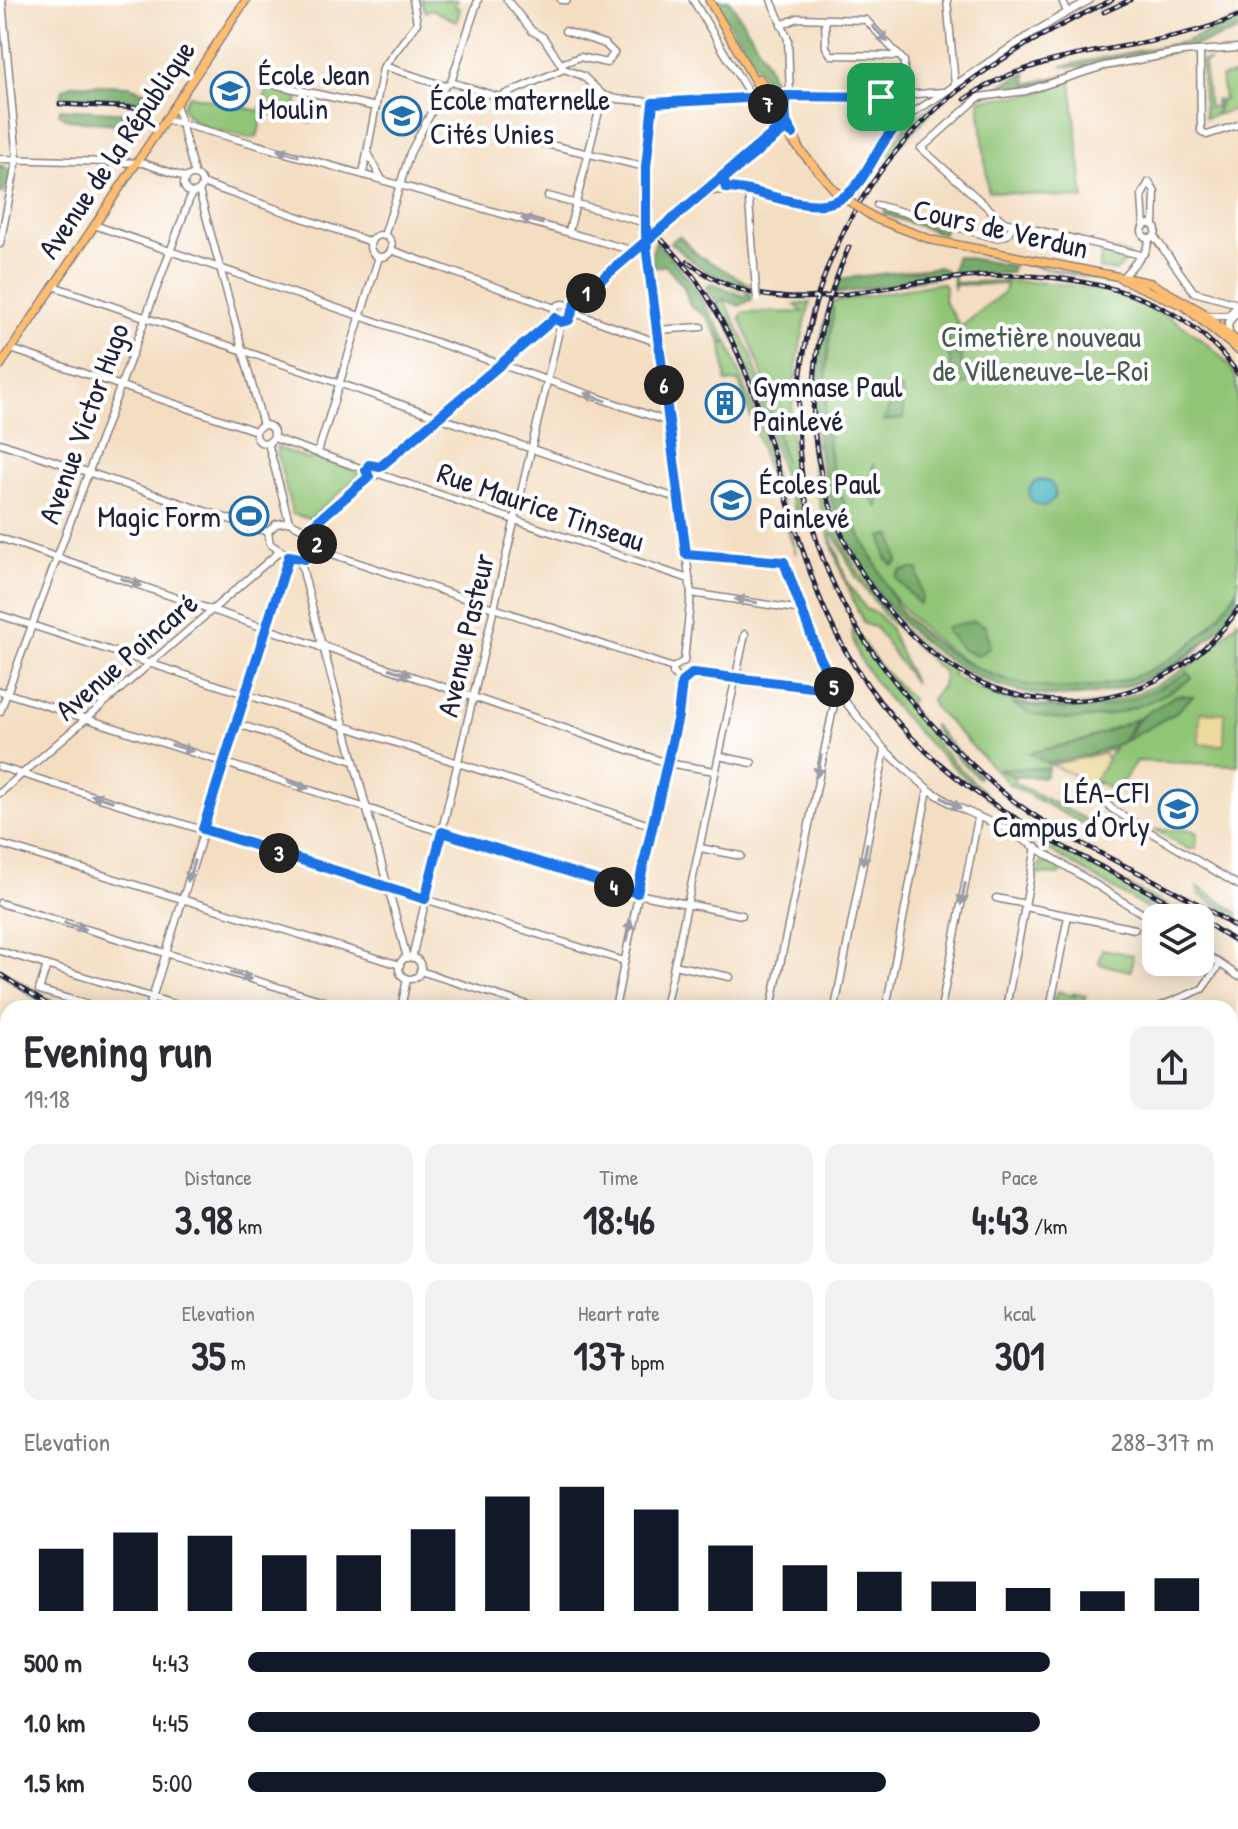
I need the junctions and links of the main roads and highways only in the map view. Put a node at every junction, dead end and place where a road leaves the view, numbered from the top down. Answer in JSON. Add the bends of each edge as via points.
{"nodes":[{"id":1,"x":246,"y":0,"type":"edge"},
{"id":2,"x":709,"y":0,"type":"edge"},
{"id":3,"x":781,"y":127,"type":"junction"},
{"id":4,"x":811,"y":165,"type":"junction"},
{"id":5,"x":1121,"y":279,"type":"junction"},
{"id":6,"x":1225,"y":332,"type":"junction"},
{"id":7,"x":1238,"y":342,"type":"edge"},
{"id":8,"x":1238,"y":350,"type":"edge"},
{"id":9,"x":0,"y":366,"type":"edge"}],
"edges":[{"from":1,"to":9,"type":"main road","name":"Avenue de la République"},
{"from":2,"to":3,"type":"main road","name":"Cours de Verdun"},
{"from":3,"to":4,"type":"main road","name":"Cours de Verdun"},
{"from":3,"to":4,"type":"main road","name":"Cours de Verdun","via":[[793,134]]},
{"from":4,"to":5,"type":"main road","name":"Cours de Verdun","bridge":true,"via":[[838,194],[876,219],[932,240]]},
{"from":5,"to":6,"type":"main road","via":[[1173,300]]},
{"from":5,"to":6,"type":"main road","via":[[1151,283]]},
{"from":6,"to":7,"type":"main road"},
{"from":6,"to":8,"type":"main road"}]}
